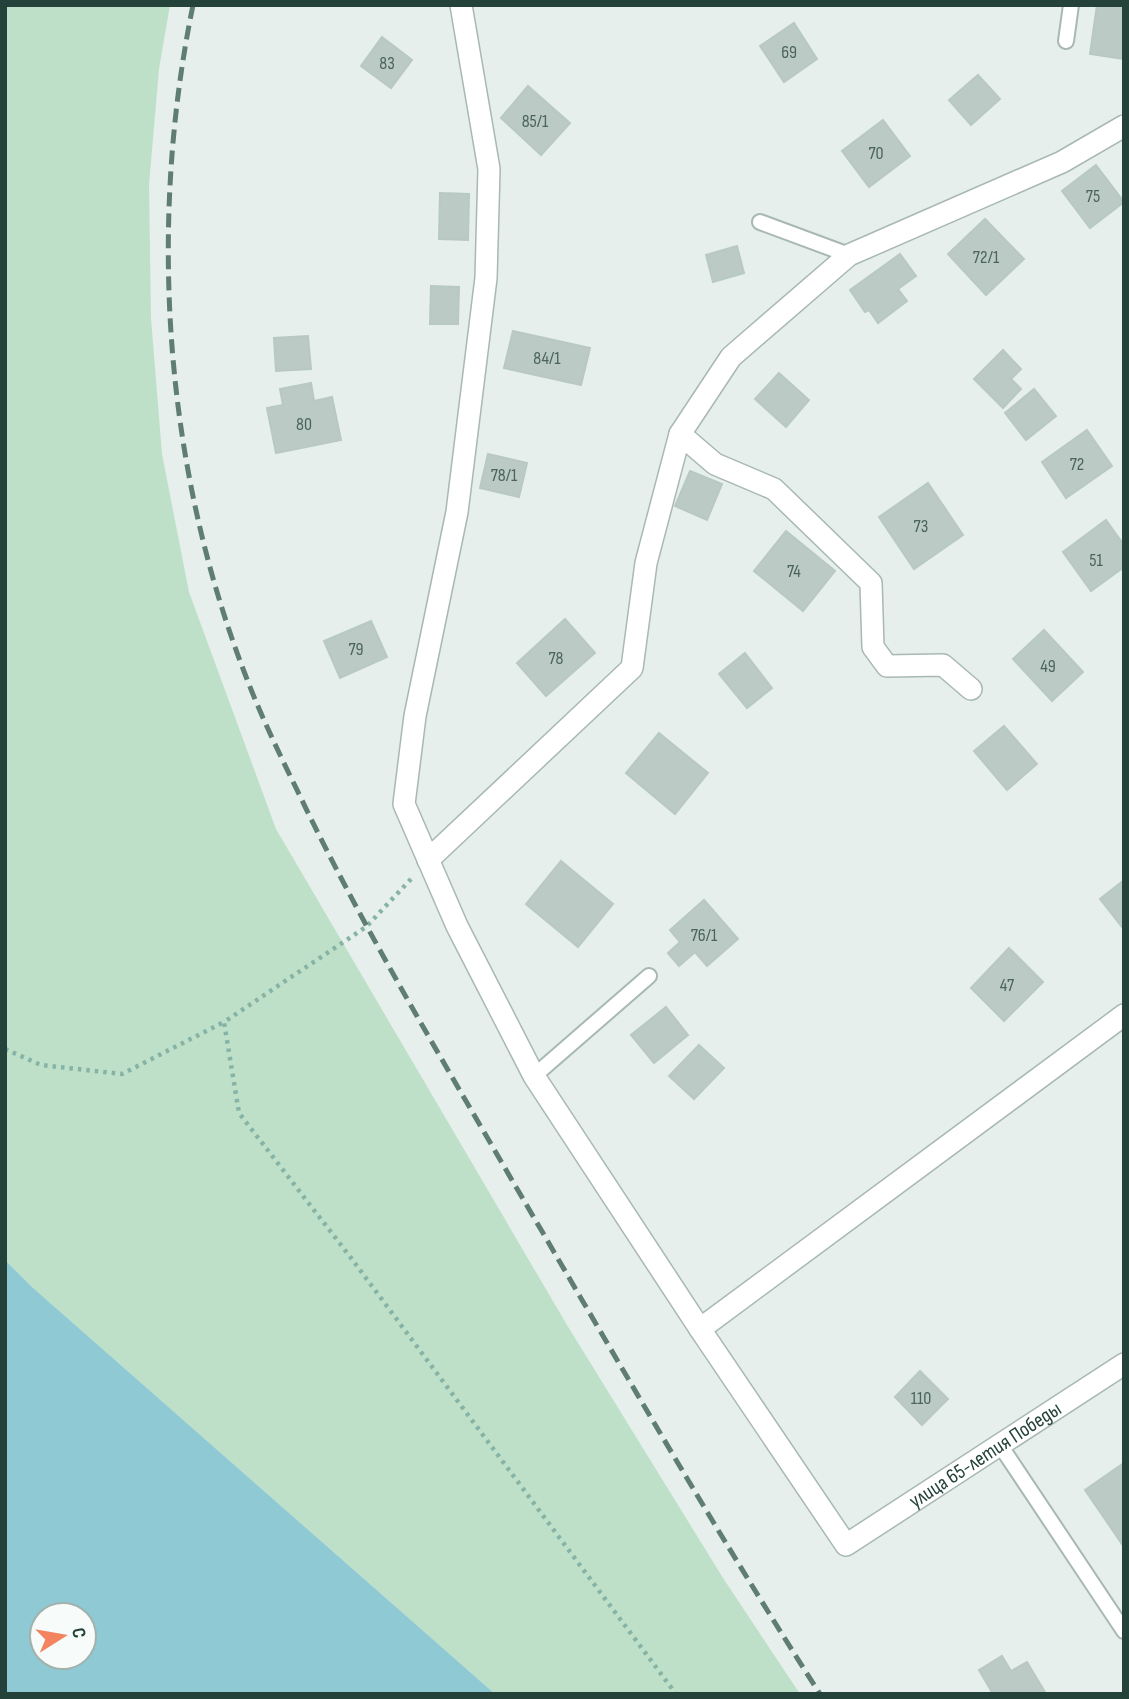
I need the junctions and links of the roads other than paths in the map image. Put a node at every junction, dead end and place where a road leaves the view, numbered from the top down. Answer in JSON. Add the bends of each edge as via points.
{"nodes":[{"id":1,"x":461,"y":5,"type":"edge"},
{"id":2,"x":1071,"y":5,"type":"edge"},
{"id":3,"x":1066,"y":41,"type":"dead end"},
{"id":4,"x":1124,"y":126,"type":"edge"},
{"id":5,"x":761,"y":222,"type":"dead end"},
{"id":6,"x":849,"y":255,"type":"junction"},
{"id":7,"x":680,"y":434,"type":"junction"},
{"id":8,"x":971,"y":689,"type":"dead end"},
{"id":9,"x":428,"y":860,"type":"junction"},
{"id":10,"x":649,"y":976,"type":"dead end"},
{"id":11,"x":1124,"y":1015,"type":"edge"},
{"id":12,"x":534,"y":1076,"type":"junction"},
{"id":13,"x":700,"y":1329,"type":"junction"},
{"id":14,"x":1124,"y":1364,"type":"edge"},
{"id":15,"x":1000,"y":1445,"type":"junction"},
{"id":16,"x":1124,"y":1631,"type":"edge"}],
"edges":[{"from":1,"to":9,"type":"street","via":[[489,169],[486,278],[457,512],[415,716],[404,804]]},
{"from":2,"to":3,"type":"lane"},
{"from":4,"to":6,"type":"street","via":[[1062,162]]},
{"from":5,"to":6,"type":"lane"},
{"from":6,"to":7,"type":"street","via":[[731,357]]},
{"from":7,"to":8,"type":"street","via":[[715,464],[774,489],[871,583],[873,647],[887,666],[943,665]]},
{"from":7,"to":9,"type":"street","via":[[646,563],[632,668]]},
{"from":9,"to":12,"type":"street"},
{"from":10,"to":12,"type":"lane"},
{"from":11,"to":13,"type":"street"},
{"from":12,"to":13,"type":"street"},
{"from":13,"to":15,"type":"street","name":"улица 65-летия Победы","via":[[846,1545]]},
{"from":14,"to":15,"type":"street","name":"улица 65-летия Победы"},
{"from":15,"to":16,"type":"lane"}]}
